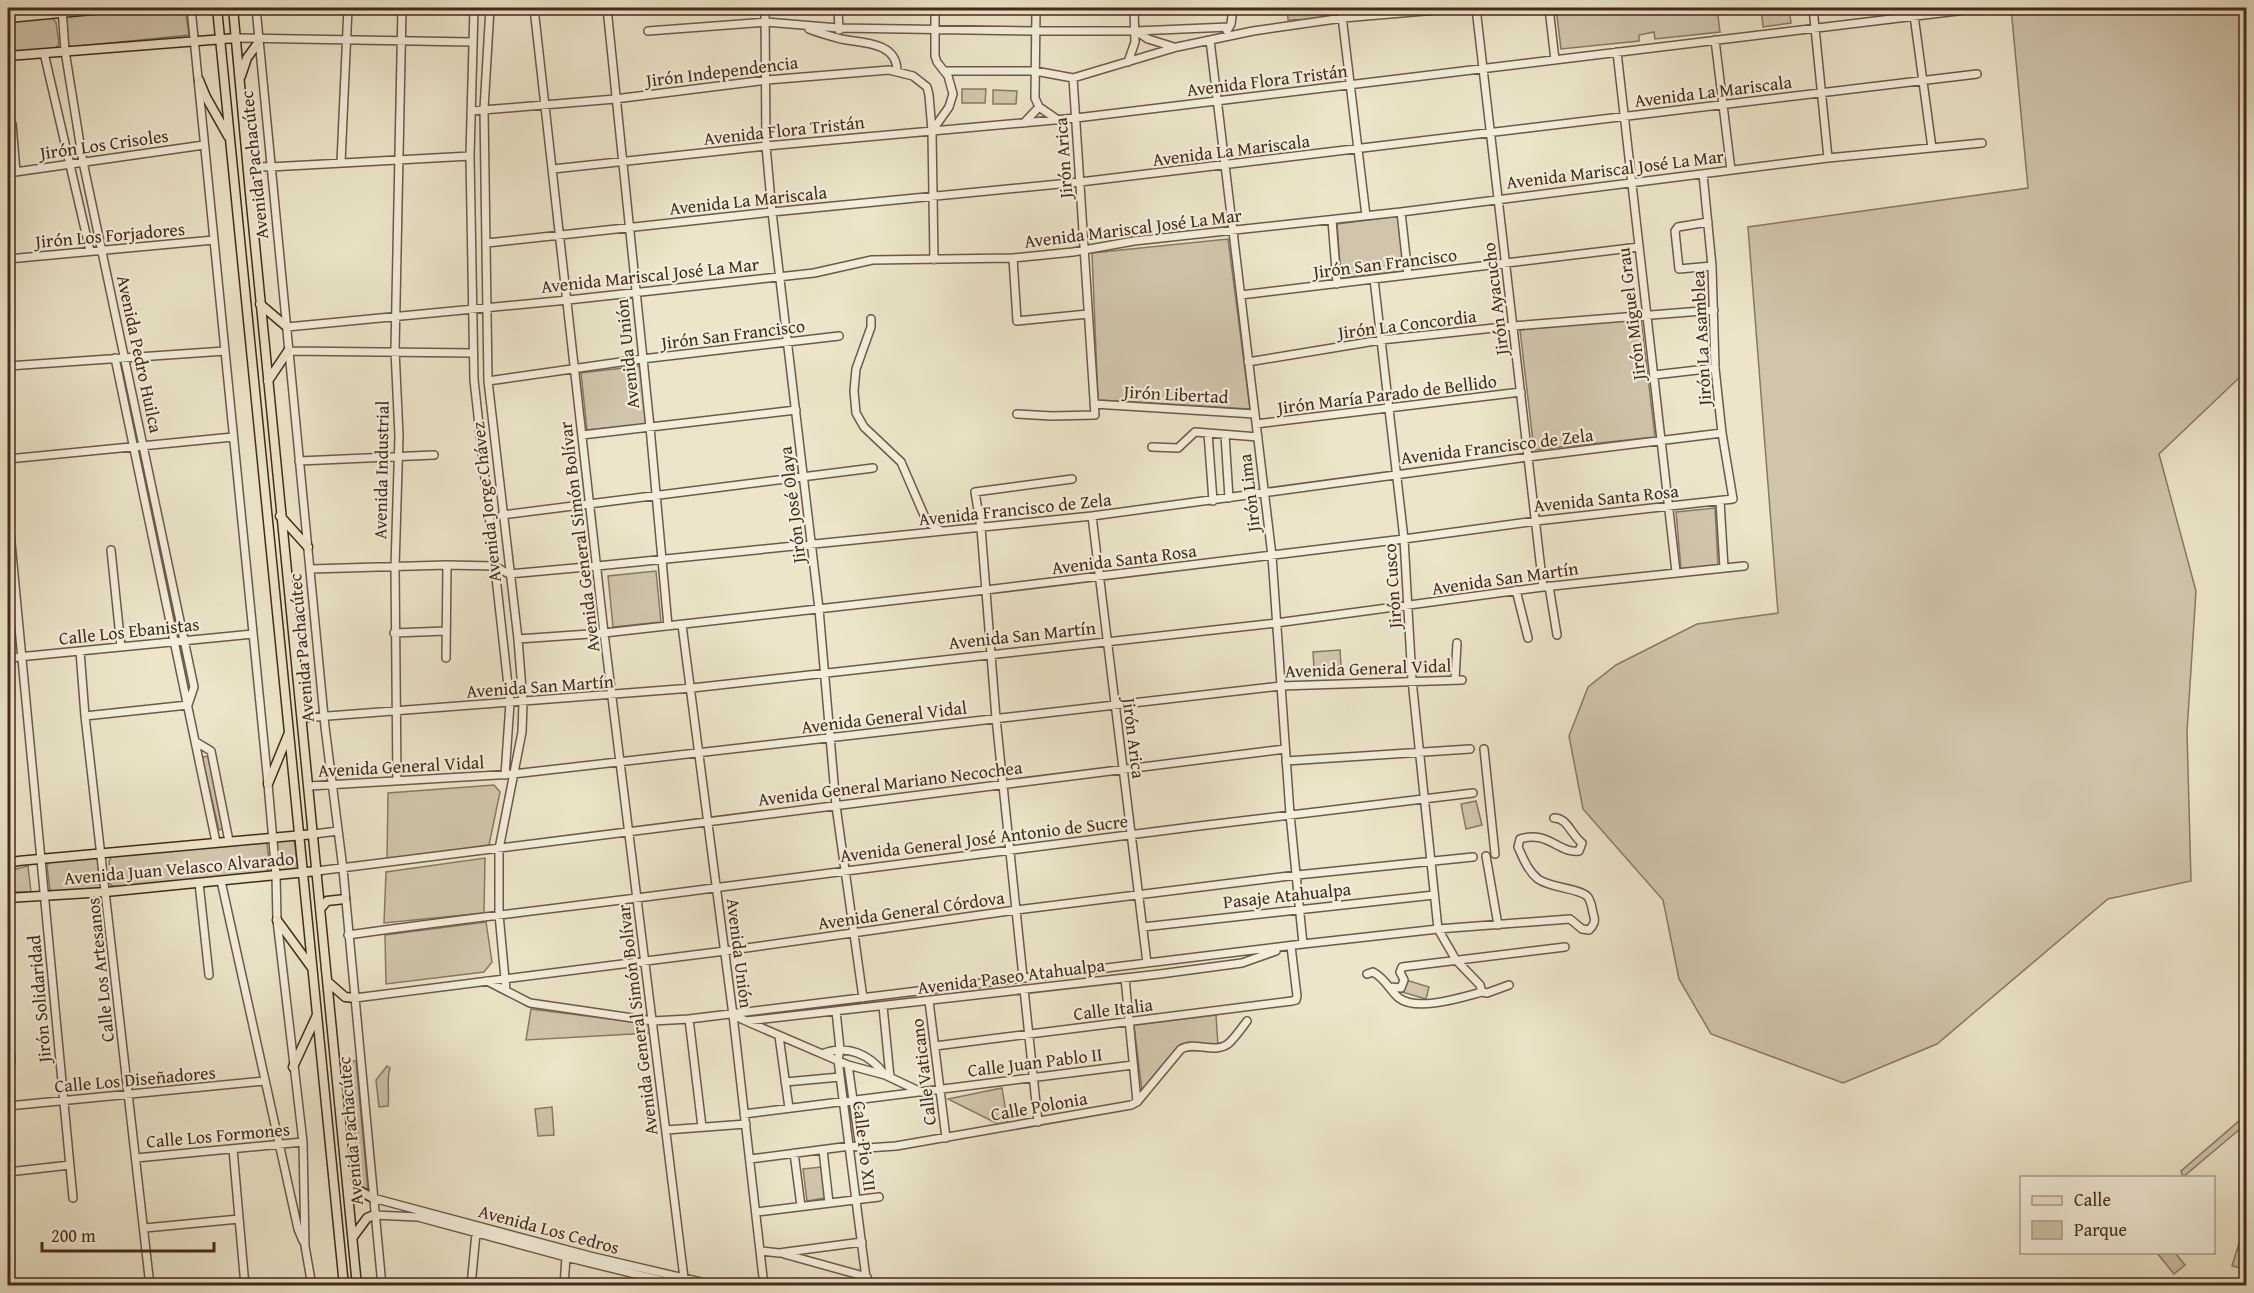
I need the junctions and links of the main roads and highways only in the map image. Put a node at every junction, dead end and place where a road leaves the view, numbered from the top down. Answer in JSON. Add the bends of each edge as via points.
{"nodes":[{"id":1,"x":113,"y":8,"type":"edge"},
{"id":2,"x":218,"y":8,"type":"edge"},
{"id":3,"x":233,"y":8,"type":"edge"},
{"id":4,"x":62,"y":10,"type":"edge"},
{"id":5,"x":8,"y":18,"type":"edge"},
{"id":6,"x":236,"y":38,"type":"junction"},
{"id":7,"x":221,"y":39,"type":"junction"},
{"id":8,"x":258,"y":40,"type":"road end"},
{"id":9,"x":8,"y":56,"type":"edge"},
{"id":10,"x":199,"y":80,"type":"road end"},
{"id":11,"x":240,"y":82,"type":"junction"},
{"id":12,"x":231,"y":143,"type":"junction"},
{"id":13,"x":260,"y":304,"type":"junction"},
{"id":14,"x":287,"y":327,"type":"road end"},
{"id":15,"x":288,"y":351,"type":"road end"},
{"id":16,"x":268,"y":381,"type":"junction"},
{"id":17,"x":269,"y":393,"type":"junction"},
{"id":18,"x":255,"y":395,"type":"junction"},
{"id":19,"x":277,"y":486,"type":"junction"},
{"id":20,"x":265,"y":487,"type":"junction"},
{"id":21,"x":280,"y":516,"type":"junction"},
{"id":22,"x":308,"y":547,"type":"road end"},
{"id":23,"x":289,"y":731,"type":"junction"},
{"id":24,"x":268,"y":784,"type":"road end"},
{"id":25,"x":314,"y":834,"type":"junction"},
{"id":26,"x":300,"y":835,"type":"junction"},
{"id":27,"x":8,"y":863,"type":"edge"},
{"id":28,"x":317,"y":871,"type":"junction"},
{"id":29,"x":303,"y":873,"type":"junction"},
{"id":30,"x":8,"y":899,"type":"edge"},
{"id":31,"x":345,"y":899,"type":"road end"},
{"id":32,"x":321,"y":908,"type":"junction"},
{"id":33,"x":277,"y":920,"type":"road end"},
{"id":34,"x":313,"y":969,"type":"junction"},
{"id":35,"x":328,"y":982,"type":"junction"},
{"id":36,"x":355,"y":998,"type":"road end"},
{"id":37,"x":317,"y":1015,"type":"junction"},
{"id":38,"x":293,"y":1067,"type":"road end"},
{"id":39,"x":348,"y":1185,"type":"junction"},
{"id":40,"x":373,"y":1198,"type":"road end"},
{"id":41,"x":374,"y":1215,"type":"road end"},
{"id":42,"x":353,"y":1237,"type":"junction"},
{"id":43,"x":355,"y":1264,"type":"junction"},
{"id":44,"x":342,"y":1266,"type":"junction"},
{"id":45,"x":344,"y":1286,"type":"edge"},
{"id":46,"x":357,"y":1286,"type":"edge"}],
"edges":[{"from":1,"to":4,"type":"main road"},
{"from":2,"to":7,"type":"main road","name":"Avenida Pachacútec"},
{"from":3,"to":6,"type":"main road","name":"Avenida Pachacútec"},
{"from":4,"to":5,"type":"main road"},
{"from":6,"to":7,"type":"main road"},
{"from":6,"to":11,"type":"main road","name":"Avenida Pachacútec"},
{"from":7,"to":9,"type":"main road"},
{"from":7,"to":12,"type":"main road","name":"Avenida Pachacútec"},
{"from":8,"to":11,"type":"main road","via":[[247,57]]},
{"from":10,"to":12,"type":"main road"},
{"from":11,"to":13,"type":"main road","name":"Avenida Pachacútec"},
{"from":12,"to":18,"type":"main road","name":"Avenida Pachacútec"},
{"from":13,"to":14,"type":"main road"},
{"from":13,"to":16,"type":"main road","name":"Avenida Pachacútec"},
{"from":15,"to":16,"type":"main road"},
{"from":16,"to":17,"type":"main road","name":"Avenida Pachacútec"},
{"from":17,"to":18,"type":"main road","via":[[261,389]]},
{"from":17,"to":19,"type":"main road","name":"Avenida Pachacútec"},
{"from":18,"to":20,"type":"main road","name":"Avenida Pachacútec"},
{"from":19,"to":20,"type":"main road"},
{"from":19,"to":21,"type":"main road","name":"Avenida Pachacútec"},
{"from":20,"to":23,"type":"main road","name":"Avenida Pachacútec"},
{"from":21,"to":22,"type":"main road"},
{"from":21,"to":25,"type":"main road","name":"Avenida Pachacútec"},
{"from":23,"to":24,"type":"main road"},
{"from":23,"to":26,"type":"main road","name":"Avenida Pachacútec"},
{"from":25,"to":26,"type":"main road","name":"Avenida Juan Velasco Alvarado"},
{"from":25,"to":28,"type":"main road","name":"Avenida Pachacútec"},
{"from":26,"to":27,"type":"main road","name":"Avenida Juan Velasco Alvarado"},
{"from":26,"to":29,"type":"main road","name":"Avenida Pachacútec"},
{"from":28,"to":29,"type":"main road","name":"Avenida Juan Velasco Alvarado"},
{"from":28,"to":32,"type":"main road","name":"Avenida Pachacútec"},
{"from":29,"to":30,"type":"main road","name":"Avenida Juan Velasco Alvarado"},
{"from":29,"to":34,"type":"main road","name":"Avenida Pachacútec"},
{"from":31,"to":32,"type":"main road","via":[[327,901]]},
{"from":32,"to":35,"type":"main road","name":"Avenida Pachacútec"},
{"from":33,"to":34,"type":"main road"},
{"from":34,"to":37,"type":"main road","name":"Avenida Pachacútec"},
{"from":35,"to":36,"type":"main road","via":[[345,997]]},
{"from":35,"to":39,"type":"main road","name":"Avenida Pachacútec"},
{"from":37,"to":38,"type":"main road"},
{"from":37,"to":44,"type":"main road","name":"Avenida Pachacútec"},
{"from":39,"to":40,"type":"main road"},
{"from":39,"to":42,"type":"main road","name":"Avenida Pachacútec"},
{"from":41,"to":42,"type":"main road","via":[[366,1218]]},
{"from":42,"to":43,"type":"main road","name":"Avenida Pachacútec"},
{"from":43,"to":44,"type":"main road"},
{"from":43,"to":46,"type":"main road","name":"Avenida Pachacútec"},
{"from":44,"to":45,"type":"main road","name":"Avenida Pachacútec"}]}
